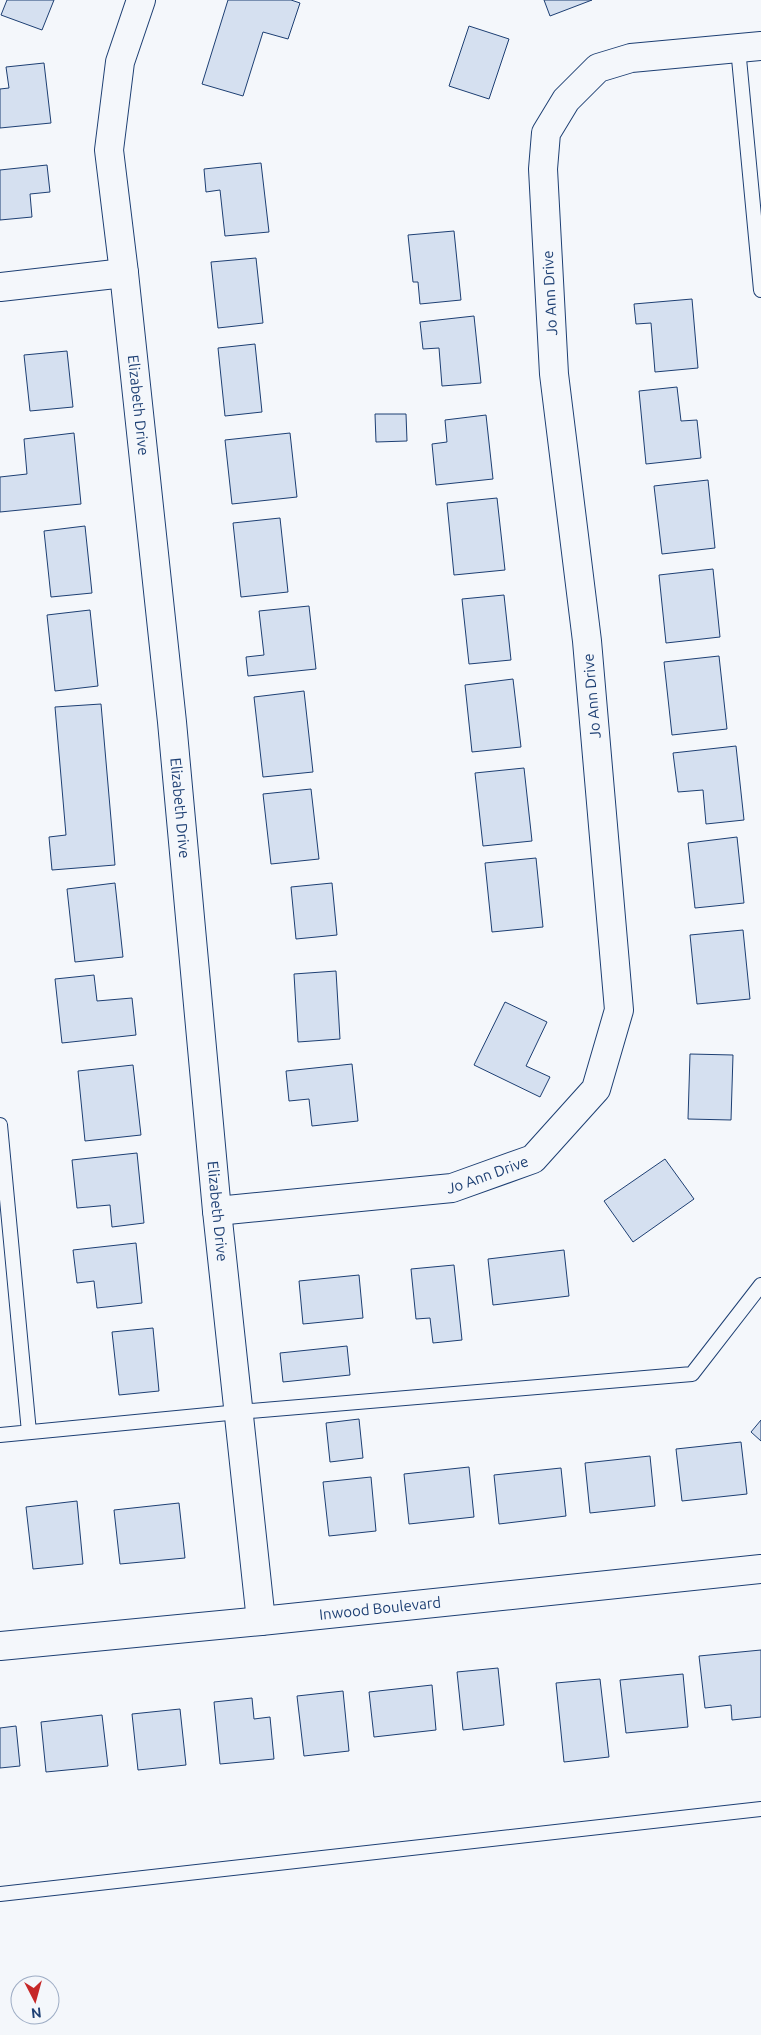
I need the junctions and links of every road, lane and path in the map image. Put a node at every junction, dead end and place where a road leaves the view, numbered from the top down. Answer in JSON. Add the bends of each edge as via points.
{"nodes":[{"id":1,"x":141,"y":0,"type":"edge"},
{"id":2,"x":749,"y":47,"type":"edge"},
{"id":3,"x":124,"y":274,"type":"junction"},
{"id":4,"x":0,"y":287,"type":"edge"},
{"id":5,"x":761,"y":290,"type":"edge"},
{"id":6,"x":0,"y":1125,"type":"edge"},
{"id":7,"x":217,"y":1211,"type":"junction"},
{"id":8,"x":761,"y":1286,"type":"edge"},
{"id":9,"x":239,"y":1412,"type":"junction"},
{"id":10,"x":29,"y":1432,"type":"junction"},
{"id":11,"x":0,"y":1435,"type":"edge"},
{"id":12,"x":761,"y":1569,"type":"edge"},
{"id":13,"x":261,"y":1621,"type":"junction"},
{"id":14,"x":0,"y":1646,"type":"edge"},
{"id":15,"x":761,"y":1809,"type":"edge"},
{"id":16,"x":0,"y":1894,"type":"edge"}],
"edges":[{"from":1,"to":3,"type":"street","name":"Elizabeth Drive","via":[[120,62],[109,150]]},
{"from":2,"to":5,"type":"lane"},
{"from":2,"to":7,"type":"street","name":"Jo Ann Drive","via":[[631,58],[598,68],[566,100],[546,133],[544,169],[554,374],[587,641],[619,1010],[596,1089],[533,1159],[452,1188]]},
{"from":3,"to":4,"type":"street"},
{"from":3,"to":7,"type":"street","name":"Elizabeth Drive","via":[[172,722]]},
{"from":6,"to":10,"type":"lane"},
{"from":7,"to":9,"type":"street","name":"Elizabeth Drive"},
{"from":8,"to":9,"type":"lane","via":[[692,1374]]},
{"from":9,"to":10,"type":"lane"},
{"from":9,"to":13,"type":"street","name":"Elizabeth Drive"},
{"from":10,"to":11,"type":"lane"},
{"from":12,"to":13,"type":"street","name":"Inwood Boulevard"},
{"from":13,"to":14,"type":"street","name":"Inwood Boulevard"},
{"from":15,"to":16,"type":"lane"}]}
